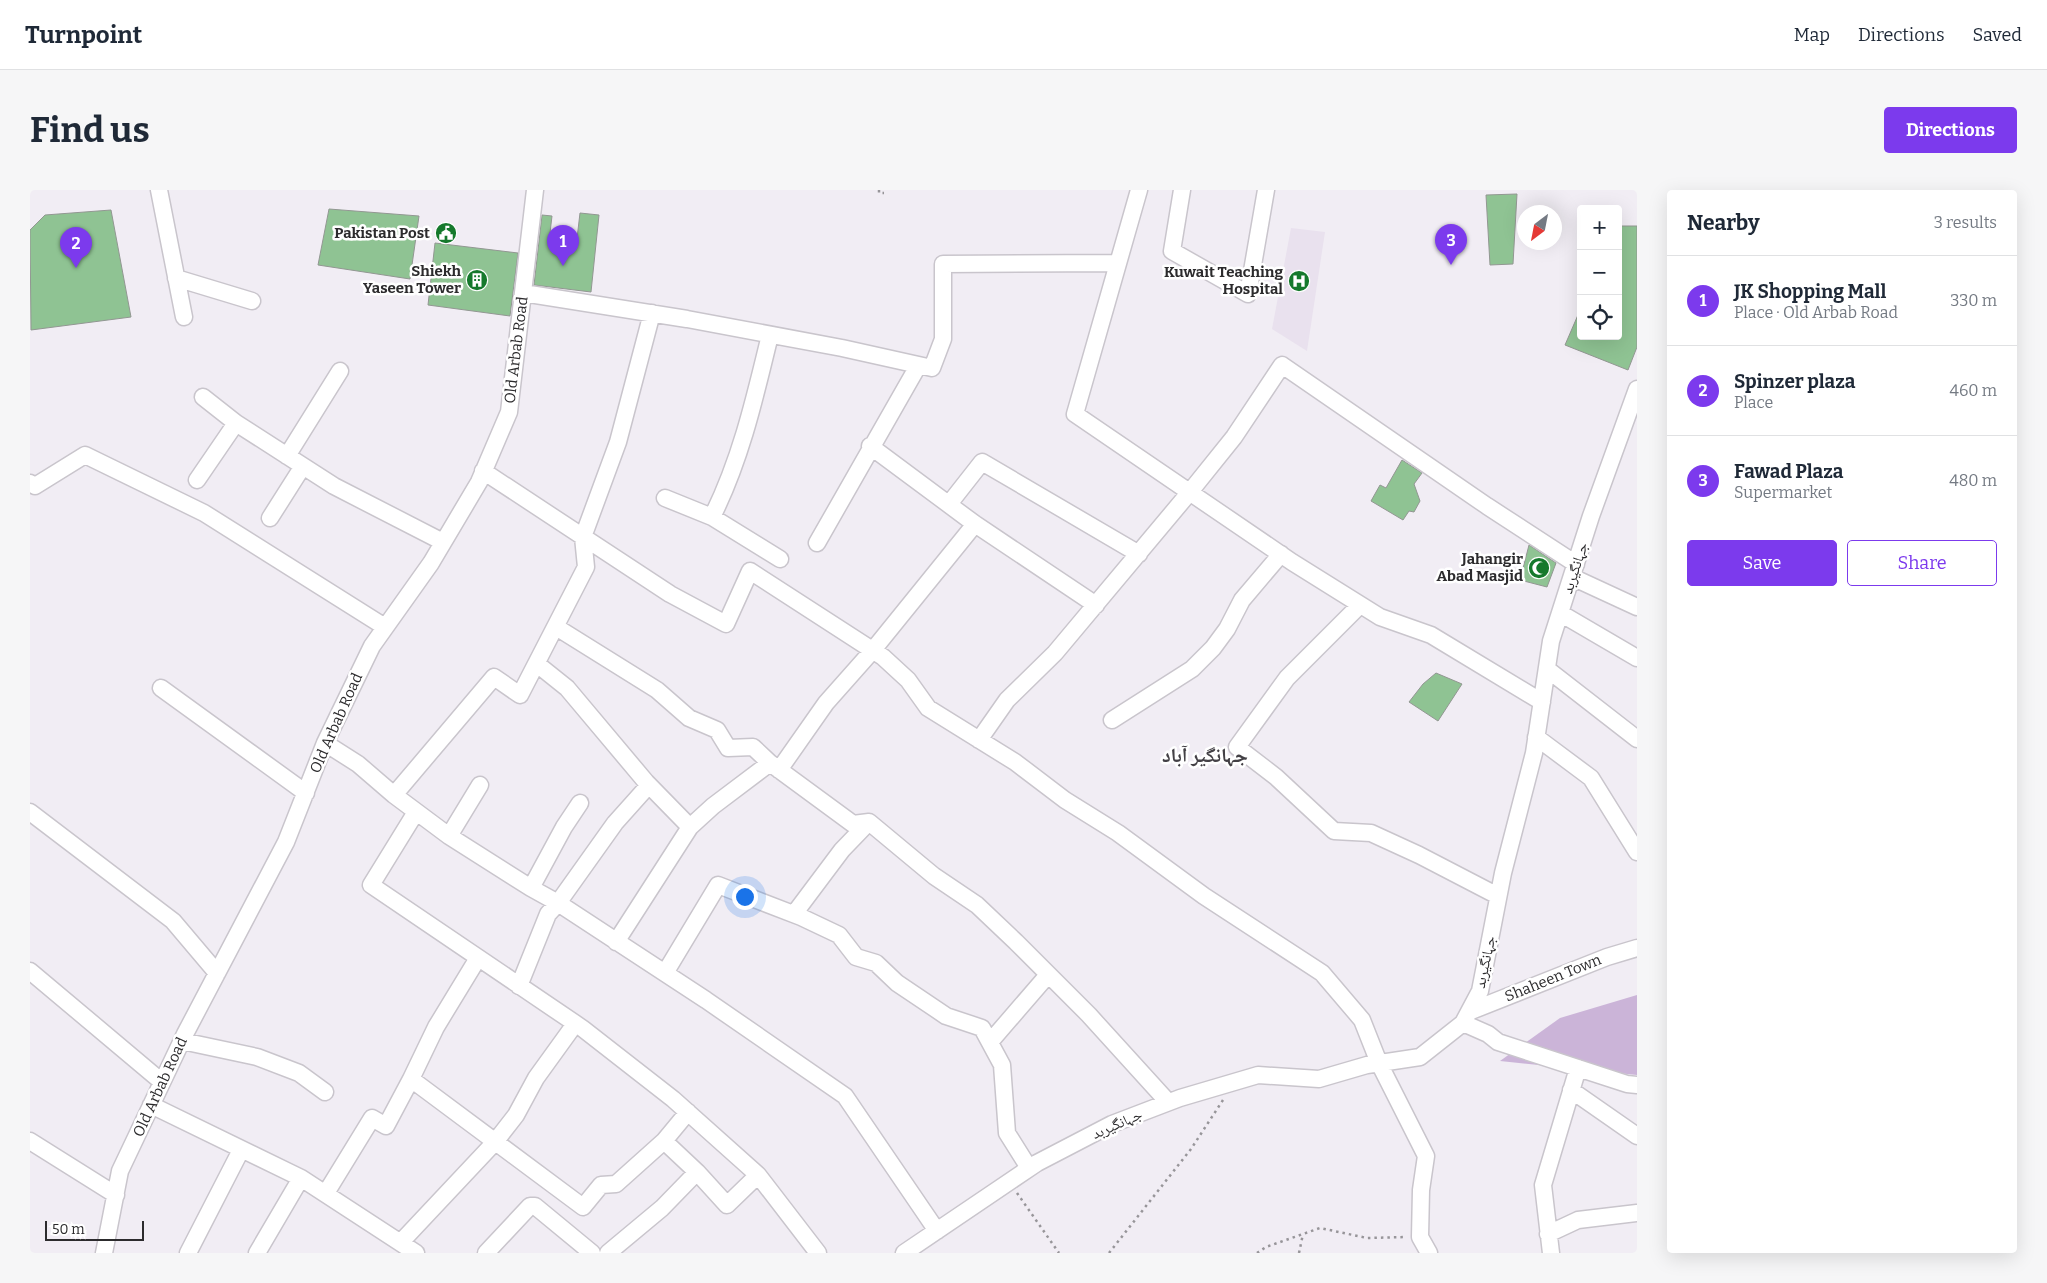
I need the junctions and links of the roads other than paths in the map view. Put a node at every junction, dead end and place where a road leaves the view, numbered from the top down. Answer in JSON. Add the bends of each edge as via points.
{"nodes":[{"id":1,"x":159,"y":190,"type":"edge"},
{"id":2,"x":534,"y":190,"type":"edge"},
{"id":3,"x":1139,"y":190,"type":"edge"},
{"id":4,"x":1182,"y":190,"type":"edge"},
{"id":5,"x":1266,"y":190,"type":"edge"},
{"id":6,"x":1117,"y":264,"type":"junction"},
{"id":7,"x":176,"y":278,"type":"junction"},
{"id":8,"x":523,"y":293,"type":"junction"},
{"id":9,"x":252,"y":301,"type":"dead end"},
{"id":10,"x":652,"y":313,"type":"junction"},
{"id":11,"x":184,"y":317,"type":"dead end"},
{"id":12,"x":770,"y":335,"type":"junction"},
{"id":13,"x":918,"y":366,"type":"junction"},
{"id":14,"x":340,"y":371,"type":"dead end"},
{"id":15,"x":1637,"y":389,"type":"edge"},
{"id":16,"x":203,"y":397,"type":"dead end"},
{"id":17,"x":236,"y":423,"type":"junction"},
{"id":18,"x":870,"y":446,"type":"junction"},
{"id":19,"x":287,"y":456,"type":"junction"},
{"id":20,"x":303,"y":466,"type":"junction"},
{"id":21,"x":483,"y":471,"type":"junction"},
{"id":22,"x":197,"y":480,"type":"dead end"},
{"id":23,"x":30,"y":483,"type":"edge"},
{"id":24,"x":1189,"y":493,"type":"junction"},
{"id":25,"x":665,"y":498,"type":"dead end"},
{"id":26,"x":949,"y":504,"type":"junction"},
{"id":27,"x":712,"y":517,"type":"junction"},
{"id":28,"x":270,"y":518,"type":"dead end"},
{"id":29,"x":975,"y":524,"type":"junction"},
{"id":30,"x":582,"y":537,"type":"junction"},
{"id":31,"x":443,"y":542,"type":"junction"},
{"id":32,"x":817,"y":543,"type":"dead end"},
{"id":33,"x":1139,"y":554,"type":"junction"},
{"id":34,"x":1281,"y":554,"type":"junction"},
{"id":35,"x":780,"y":559,"type":"dead end"},
{"id":36,"x":1574,"y":570,"type":"junction"},
{"id":37,"x":1096,"y":605,"type":"junction"},
{"id":38,"x":1360,"y":605,"type":"junction"},
{"id":39,"x":1637,"y":607,"type":"edge"},
{"id":40,"x":1560,"y":613,"type":"junction"},
{"id":41,"x":385,"y":627,"type":"junction"},
{"id":42,"x":556,"y":627,"type":"junction"},
{"id":43,"x":873,"y":650,"type":"junction"},
{"id":44,"x":1637,"y":658,"type":"edge"},
{"id":45,"x":537,"y":664,"type":"junction"},
{"id":46,"x":1547,"y":669,"type":"junction"},
{"id":47,"x":161,"y":688,"type":"dead end"},
{"id":48,"x":1542,"y":702,"type":"junction"},
{"id":49,"x":1112,"y":720,"type":"dead end"},
{"id":50,"x":1536,"y":737,"type":"junction"},
{"id":51,"x":1637,"y":739,"type":"edge"},
{"id":52,"x":979,"y":740,"type":"junction"},
{"id":53,"x":325,"y":743,"type":"junction"},
{"id":54,"x":775,"y":766,"type":"junction"},
{"id":55,"x":480,"y":785,"type":"dead end"},
{"id":56,"x":649,"y":785,"type":"junction"},
{"id":57,"x":306,"y":793,"type":"junction"},
{"id":58,"x":394,"y":795,"type":"junction"},
{"id":59,"x":580,"y":803,"type":"dead end"},
{"id":60,"x":30,"y":812,"type":"edge"},
{"id":61,"x":416,"y":812,"type":"junction"},
{"id":62,"x":869,"y":822,"type":"junction"},
{"id":63,"x":690,"y":827,"type":"junction"},
{"id":64,"x":449,"y":836,"type":"junction"},
{"id":65,"x":1637,"y":852,"type":"edge"},
{"id":66,"x":530,"y":888,"type":"junction"},
{"id":67,"x":1498,"y":896,"type":"junction"},
{"id":68,"x":558,"y":903,"type":"junction"},
{"id":69,"x":794,"y":914,"type":"junction"},
{"id":70,"x":616,"y":942,"type":"junction"},
{"id":71,"x":1637,"y":948,"type":"edge"},
{"id":72,"x":478,"y":958,"type":"junction"},
{"id":73,"x":30,"y":971,"type":"edge"},
{"id":74,"x":217,"y":973,"type":"junction"},
{"id":75,"x":665,"y":973,"type":"junction"},
{"id":76,"x":1047,"y":976,"type":"junction"},
{"id":77,"x":519,"y":986,"type":"junction"},
{"id":78,"x":1467,"y":1017,"type":"junction"},
{"id":79,"x":575,"y":1024,"type":"junction"},
{"id":80,"x":182,"y":1041,"type":"junction"},
{"id":81,"x":990,"y":1042,"type":"junction"},
{"id":82,"x":1379,"y":1063,"type":"junction"},
{"id":83,"x":1578,"y":1068,"type":"junction"},
{"id":84,"x":411,"y":1079,"type":"junction"},
{"id":85,"x":162,"y":1082,"type":"junction"},
{"id":86,"x":1637,"y":1085,"type":"edge"},
{"id":87,"x":1571,"y":1090,"type":"junction"},
{"id":88,"x":325,"y":1092,"type":"dead end"},
{"id":89,"x":1168,"y":1102,"type":"junction"},
{"id":90,"x":151,"y":1105,"type":"junction"},
{"id":91,"x":688,"y":1112,"type":"junction"},
{"id":92,"x":1637,"y":1136,"type":"edge"},
{"id":93,"x":30,"y":1140,"type":"edge"},
{"id":94,"x":664,"y":1141,"type":"junction"},
{"id":95,"x":495,"y":1142,"type":"junction"},
{"id":96,"x":241,"y":1150,"type":"junction"},
{"id":97,"x":1029,"y":1168,"type":"junction"},
{"id":98,"x":697,"y":1172,"type":"junction"},
{"id":99,"x":758,"y":1175,"type":"junction"},
{"id":100,"x":301,"y":1178,"type":"junction"},
{"id":101,"x":326,"y":1193,"type":"junction"},
{"id":102,"x":116,"y":1194,"type":"junction"},
{"id":103,"x":1637,"y":1213,"type":"edge"},
{"id":104,"x":937,"y":1231,"type":"junction"},
{"id":105,"x":1548,"y":1234,"type":"junction"},
{"id":106,"x":401,"y":1242,"type":"junction"},
{"id":107,"x":104,"y":1253,"type":"edge"},
{"id":108,"x":188,"y":1253,"type":"edge"},
{"id":109,"x":257,"y":1253,"type":"edge"},
{"id":110,"x":416,"y":1253,"type":"edge"},
{"id":111,"x":486,"y":1253,"type":"edge"},
{"id":112,"x":592,"y":1253,"type":"edge"},
{"id":113,"x":608,"y":1253,"type":"edge"},
{"id":114,"x":818,"y":1253,"type":"edge"},
{"id":115,"x":904,"y":1253,"type":"edge"},
{"id":116,"x":1429,"y":1253,"type":"edge"},
{"id":117,"x":1551,"y":1253,"type":"edge"}],
"edges":[{"from":1,"to":7,"type":"street"},
{"from":2,"to":8,"type":"street","name":"Old Arbab Road"},
{"from":3,"to":6,"type":"street"},
{"from":4,"to":5,"type":"street","via":[[1172,251],[1248,294]]},
{"from":6,"to":13,"type":"street","via":[[943,264],[943,338],[932,368]]},
{"from":6,"to":24,"type":"street","via":[[1075,414]]},
{"from":7,"to":9,"type":"street"},
{"from":7,"to":11,"type":"street"},
{"from":8,"to":10,"type":"street"},
{"from":8,"to":21,"type":"street","name":"Old Arbab Road","via":[[509,412]]},
{"from":10,"to":12,"type":"street"},
{"from":10,"to":30,"type":"street","via":[[618,442]]},
{"from":12,"to":13,"type":"street"},
{"from":12,"to":27,"type":"street","via":[[737,461]]},
{"from":13,"to":18,"type":"street"},
{"from":14,"to":19,"type":"street"},
{"from":15,"to":36,"type":"street","name":"جہانگیربد"},
{"from":16,"to":17,"type":"street"},
{"from":17,"to":19,"type":"street"},
{"from":17,"to":22,"type":"street"},
{"from":18,"to":26,"type":"street"},
{"from":18,"to":32,"type":"street"},
{"from":19,"to":20,"type":"street"},
{"from":20,"to":28,"type":"street"},
{"from":20,"to":31,"type":"street","via":[[334,486]]},
{"from":21,"to":30,"type":"street"},
{"from":21,"to":31,"type":"street","name":"Old Arbab Road"},
{"from":23,"to":41,"type":"street","via":[[35,486],[85,455],[204,513]]},
{"from":24,"to":33,"type":"street"},
{"from":24,"to":34,"type":"street"},
{"from":24,"to":36,"type":"street","via":[[1234,437],[1282,365]]},
{"from":25,"to":27,"type":"street"},
{"from":26,"to":29,"type":"street"},
{"from":26,"to":33,"type":"street","via":[[982,462]]},
{"from":27,"to":35,"type":"street"},
{"from":29,"to":37,"type":"street"},
{"from":29,"to":43,"type":"street"},
{"from":30,"to":42,"type":"street","via":[[586,567]]},
{"from":30,"to":43,"type":"street","via":[[670,594],[726,624],[750,571]]},
{"from":31,"to":41,"type":"street","name":"Old Arbab Road"},
{"from":33,"to":37,"type":"street"},
{"from":34,"to":38,"type":"street"},
{"from":34,"to":49,"type":"street","via":[[1242,600],[1213,648],[1192,669]]},
{"from":36,"to":39,"type":"street"},
{"from":36,"to":40,"type":"street","name":"جہانگیربد"},
{"from":37,"to":52,"type":"street","via":[[1056,653],[1007,700]]},
{"from":38,"to":48,"type":"street","via":[[1380,617],[1431,635]]},
{"from":38,"to":67,"type":"street","via":[[1287,678],[1237,747],[1276,777],[1334,831],[1371,833]]},
{"from":40,"to":44,"type":"street"},
{"from":40,"to":46,"type":"street","name":"جہانگیربد"},
{"from":41,"to":53,"type":"street","name":"Old Arbab Road","via":[[372,646]]},
{"from":42,"to":45,"type":"street"},
{"from":42,"to":54,"type":"street","via":[[657,690],[689,718],[717,730],[728,748],[753,747]]},
{"from":43,"to":52,"type":"street","via":[[908,680],[928,708]]},
{"from":43,"to":54,"type":"street"},
{"from":45,"to":56,"type":"street","via":[[567,688]]},
{"from":45,"to":58,"type":"street","via":[[520,696],[494,677]]},
{"from":46,"to":48,"type":"street","name":"جہانگیربد"},
{"from":46,"to":51,"type":"street"},
{"from":47,"to":57,"type":"street"},
{"from":48,"to":50,"type":"street","name":"جہانگیربد"},
{"from":50,"to":65,"type":"street","via":[[1591,778]]},
{"from":50,"to":67,"type":"street","name":"جہانگیربد"},
{"from":52,"to":82,"type":"street","via":[[1118,833],[1204,896],[1322,973],[1362,1020]]},
{"from":53,"to":57,"type":"street","name":"Old Arbab Road"},
{"from":53,"to":58,"type":"street","via":[[358,764]]},
{"from":54,"to":62,"type":"street","via":[[853,824]]},
{"from":54,"to":63,"type":"street","via":[[713,806]]},
{"from":55,"to":64,"type":"street"},
{"from":56,"to":63,"type":"street"},
{"from":56,"to":68,"type":"street","via":[[615,823]]},
{"from":57,"to":74,"type":"street","name":"Old Arbab Road","via":[[286,842]]},
{"from":58,"to":61,"type":"street"},
{"from":59,"to":66,"type":"street"},
{"from":60,"to":74,"type":"street","via":[[173,920]]},
{"from":61,"to":64,"type":"street"},
{"from":61,"to":72,"type":"street","via":[[371,886]]},
{"from":62,"to":69,"type":"street","via":[[842,850]]},
{"from":62,"to":76,"type":"street","via":[[934,876],[977,905]]},
{"from":63,"to":70,"type":"street"},
{"from":64,"to":66,"type":"street"},
{"from":66,"to":68,"type":"street"},
{"from":67,"to":78,"type":"street","name":"جہانگیربد","via":[[1480,991]]},
{"from":68,"to":70,"type":"street"},
{"from":68,"to":77,"type":"street","via":[[548,914]]},
{"from":69,"to":75,"type":"street","via":[[718,885]]},
{"from":69,"to":81,"type":"street","via":[[839,935],[856,957],[876,962],[897,983],[946,1016],[982,1028]]},
{"from":70,"to":75,"type":"street"},
{"from":71,"to":78,"type":"street","name":"Shaheen Town","via":[[1607,957]]},
{"from":72,"to":77,"type":"street"},
{"from":72,"to":84,"type":"street","via":[[436,1027]]},
{"from":73,"to":85,"type":"street"},
{"from":74,"to":80,"type":"street","name":"Old Arbab Road"},
{"from":75,"to":104,"type":"street","via":[[845,1096]]},
{"from":76,"to":81,"type":"street"},
{"from":76,"to":89,"type":"street","via":[[1089,1015]]},
{"from":77,"to":79,"type":"street"},
{"from":78,"to":82,"type":"street","name":"جہانگیربد","via":[[1420,1057]]},
{"from":78,"to":83,"type":"street","via":[[1498,1042]]},
{"from":79,"to":91,"type":"street"},
{"from":79,"to":95,"type":"street"},
{"from":80,"to":85,"type":"street","name":"Old Arbab Road"},
{"from":80,"to":88,"type":"street","via":[[257,1057],[299,1073]]},
{"from":81,"to":97,"type":"street","via":[[1002,1065],[1007,1133]]},
{"from":82,"to":89,"type":"street","name":"جہانگیربد","via":[[1319,1079],[1258,1076]]},
{"from":82,"to":116,"type":"street","via":[[1426,1156],[1420,1237]]},
{"from":83,"to":86,"type":"street"},
{"from":83,"to":87,"type":"street"},
{"from":84,"to":95,"type":"street"},
{"from":84,"to":101,"type":"street","via":[[386,1126],[372,1118]]},
{"from":85,"to":90,"type":"street","name":"Old Arbab Road"},
{"from":87,"to":92,"type":"street"},
{"from":87,"to":105,"type":"street","via":[[1543,1185]]},
{"from":89,"to":97,"type":"street","name":"جہانگیربد","via":[[1112,1124]]},
{"from":90,"to":96,"type":"street"},
{"from":90,"to":102,"type":"street","name":"Old Arbab Road","via":[[120,1171]]},
{"from":91,"to":94,"type":"street"},
{"from":91,"to":99,"type":"street"},
{"from":93,"to":102,"type":"street"},
{"from":94,"to":95,"type":"street","via":[[616,1184],[601,1184],[583,1208]]},
{"from":94,"to":98,"type":"street"},
{"from":95,"to":106,"type":"street"},
{"from":96,"to":100,"type":"street"},
{"from":96,"to":108,"type":"street"},
{"from":97,"to":104,"type":"street","name":"جہانگیربد"},
{"from":98,"to":99,"type":"street","via":[[727,1205]]},
{"from":98,"to":113,"type":"street","via":[[662,1208]]},
{"from":99,"to":114,"type":"street"},
{"from":100,"to":101,"type":"street"},
{"from":100,"to":109,"type":"street"},
{"from":101,"to":106,"type":"street"},
{"from":102,"to":107,"type":"street","name":"Old Arbab Road"},
{"from":103,"to":105,"type":"street","via":[[1578,1220]]},
{"from":104,"to":115,"type":"street","name":"جہانگیربد"},
{"from":105,"to":117,"type":"street"},
{"from":106,"to":110,"type":"street"},
{"from":111,"to":112,"type":"street","via":[[530,1206],[535,1206]]}]}
